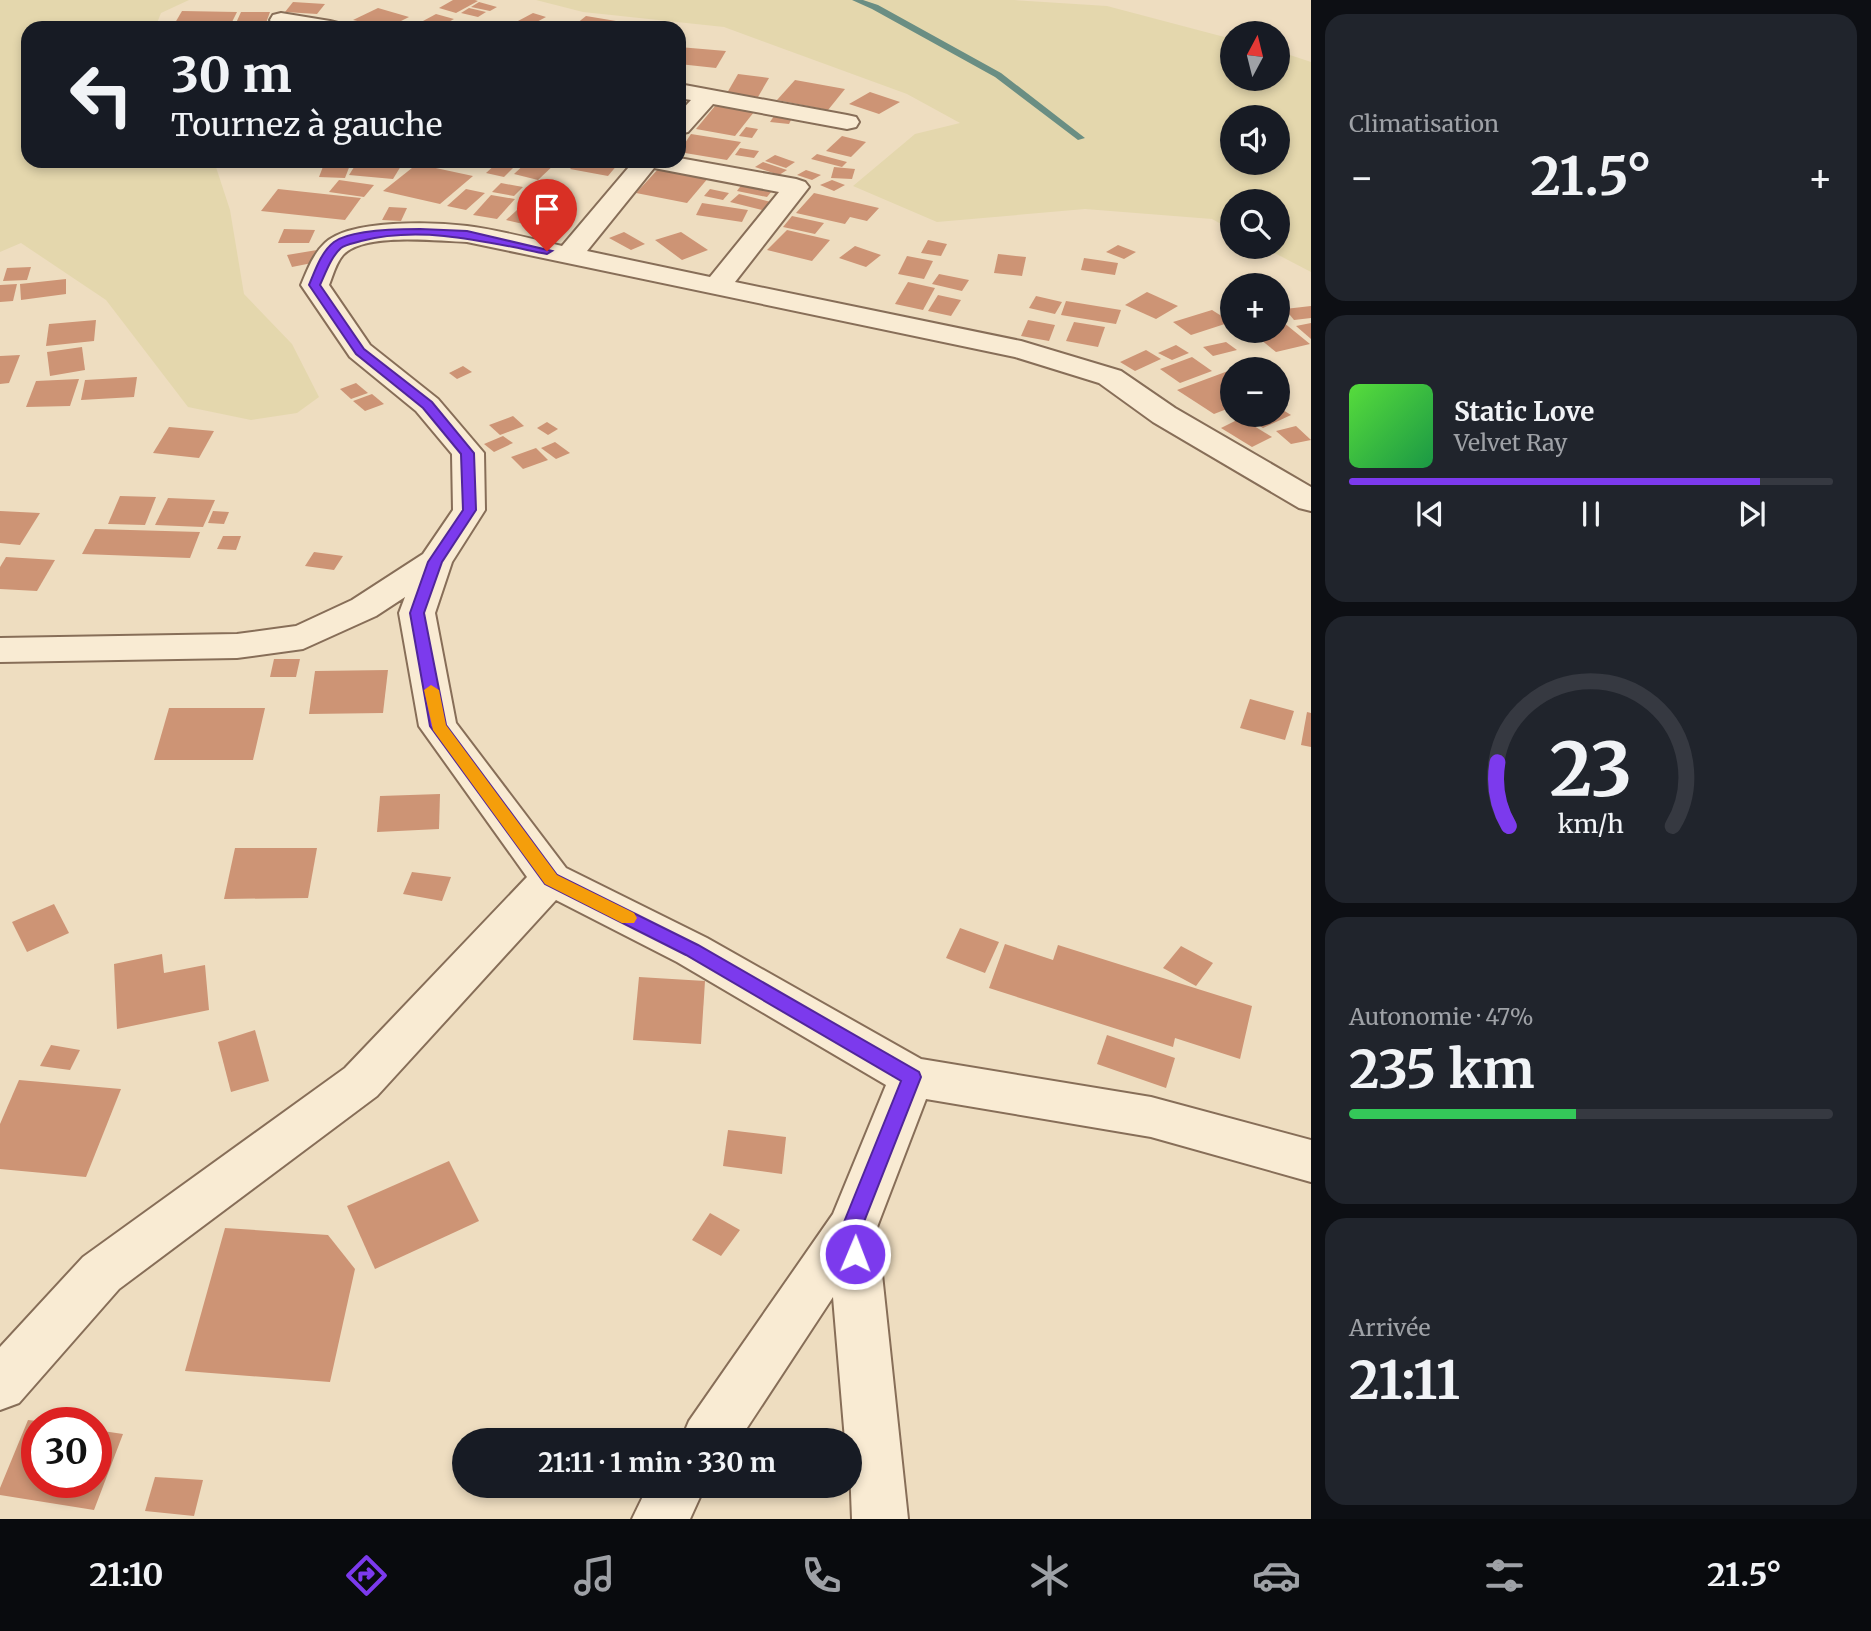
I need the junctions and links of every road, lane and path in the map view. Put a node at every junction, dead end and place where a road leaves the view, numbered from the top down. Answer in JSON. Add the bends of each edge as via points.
{"nodes":[{"id":1,"x":281,"y":20,"type":"dead end"},
{"id":2,"x":287,"y":21,"type":"edge"},
{"id":3,"x":686,"y":92,"type":"edge"},
{"id":4,"x":708,"y":96,"type":"junction"},
{"id":5,"x":686,"y":120,"type":"edge"},
{"id":6,"x":847,"y":122,"type":"dead end"},
{"id":7,"x":686,"y":167,"type":"edge"},
{"id":8,"x":641,"y":168,"type":"edge"},
{"id":9,"x":569,"y":255,"type":"junction"},
{"id":10,"x":718,"y":286,"type":"junction"},
{"id":11,"x":1311,"y":501,"type":"edge"},
{"id":12,"x":435,"y":562,"type":"junction"},
{"id":13,"x":0,"y":650,"type":"edge"},
{"id":14,"x":551,"y":879,"type":"junction"},
{"id":15,"x":912,"y":1077,"type":"junction"},
{"id":16,"x":1311,"y":1161,"type":"edge"},
{"id":17,"x":852,"y":1227,"type":"junction"},
{"id":18,"x":0,"y":1385,"type":"edge"},
{"id":19,"x":716,"y":1428,"type":"edge"},
{"id":20,"x":671,"y":1498,"type":"edge"},
{"id":21,"x":660,"y":1519,"type":"edge"},
{"id":22,"x":880,"y":1519,"type":"edge"}],
"edges":[{"from":1,"to":2,"type":"street"},
{"from":3,"to":4,"type":"street"},
{"from":4,"to":5,"type":"street"},
{"from":4,"to":6,"type":"street"},
{"from":7,"to":10,"type":"street","via":[[796,187]]},
{"from":8,"to":9,"type":"street"},
{"from":9,"to":10,"type":"street"},
{"from":9,"to":12,"type":"street","via":[[467,234],[420,232],[377,234],[338,244],[325,262],[315,285],[360,351],[427,405],[468,453],[470,510]]},
{"from":10,"to":11,"type":"street","via":[[1021,350],[1110,377],[1164,415]]},
{"from":12,"to":13,"type":"street","via":[[364,608],[303,637],[212,647]]},
{"from":12,"to":14,"type":"street","via":[[417,613],[438,726]]},
{"from":14,"to":15,"type":"street","via":[[692,950]]},
{"from":14,"to":18,"type":"street","via":[[361,1082],[101,1273]]},
{"from":15,"to":16,"type":"street","via":[[1151,1117]]},
{"from":15,"to":17,"type":"street"},
{"from":17,"to":19,"type":"street"},
{"from":17,"to":22,"type":"street"},
{"from":20,"to":21,"type":"street"}]}
